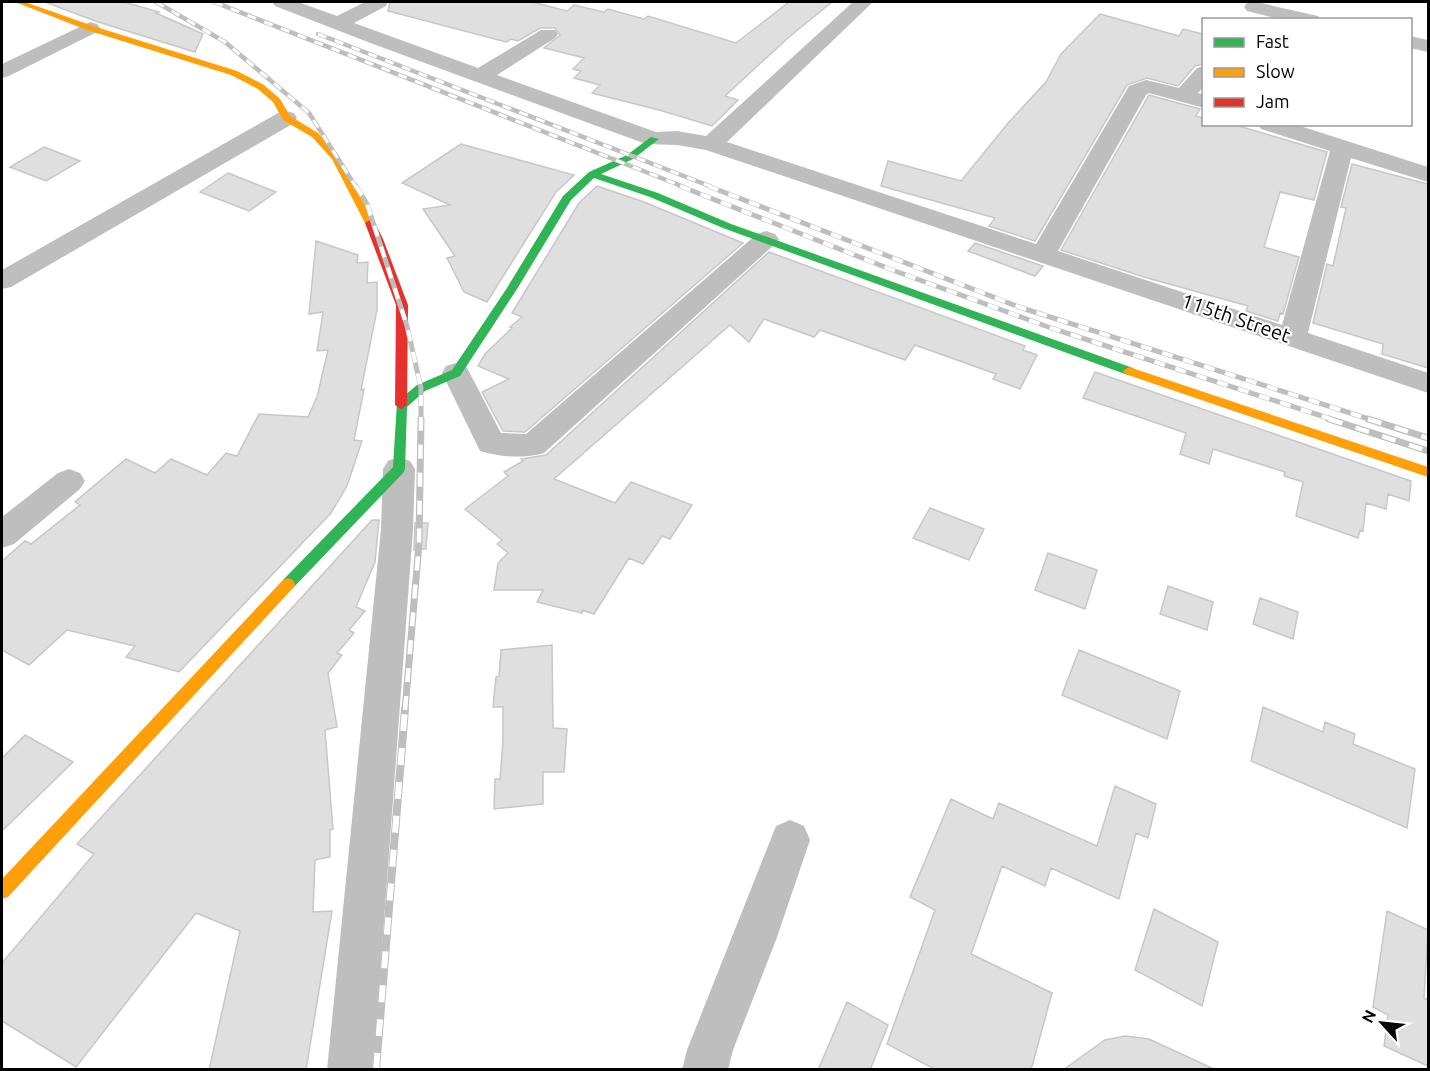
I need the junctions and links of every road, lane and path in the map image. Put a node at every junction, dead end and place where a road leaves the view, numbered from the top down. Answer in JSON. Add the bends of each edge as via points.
{"nodes":[{"id":1,"x":19,"y":2,"type":"edge"},
{"id":2,"x":282,"y":2,"type":"edge"},
{"id":3,"x":379,"y":2,"type":"edge"},
{"id":4,"x":864,"y":2,"type":"edge"},
{"id":5,"x":1252,"y":9,"type":"edge"},
{"id":6,"x":1300,"y":18,"type":"edge"},
{"id":7,"x":339,"y":23,"type":"junction"},
{"id":8,"x":90,"y":28,"type":"junction"},
{"id":9,"x":548,"y":34,"type":"dead end"},
{"id":10,"x":1412,"y":42,"type":"edge"},
{"id":11,"x":1428,"y":46,"type":"edge"},
{"id":12,"x":2,"y":72,"type":"edge"},
{"id":13,"x":1202,"y":75,"type":"edge"},
{"id":14,"x":481,"y":76,"type":"junction"},
{"id":15,"x":1194,"y":99,"type":"edge"},
{"id":16,"x":286,"y":118,"type":"junction"},
{"id":17,"x":1275,"y":126,"type":"edge"},
{"id":18,"x":654,"y":139,"type":"junction"},
{"id":19,"x":711,"y":144,"type":"junction"},
{"id":20,"x":1342,"y":149,"type":"junction"},
{"id":21,"x":592,"y":174,"type":"junction"},
{"id":22,"x":1428,"y":175,"type":"edge"},
{"id":23,"x":766,"y":239,"type":"junction"},
{"id":24,"x":1043,"y":254,"type":"junction"},
{"id":25,"x":2,"y":281,"type":"edge"},
{"id":26,"x":1293,"y":337,"type":"junction"},
{"id":27,"x":456,"y":373,"type":"junction"},
{"id":28,"x":1428,"y":383,"type":"edge"},
{"id":29,"x":401,"y":405,"type":"junction"},
{"id":30,"x":399,"y":469,"type":"junction"},
{"id":31,"x":1428,"y":472,"type":"edge"},
{"id":32,"x":69,"y":481,"type":"dead end"},
{"id":33,"x":2,"y":535,"type":"edge"},
{"id":34,"x":790,"y":840,"type":"dead end"},
{"id":35,"x":2,"y":891,"type":"edge"},
{"id":36,"x":350,"y":1070,"type":"edge"},
{"id":37,"x":705,"y":1070,"type":"edge"}],
"edges":[{"from":1,"to":8,"type":"street"},
{"from":2,"to":7,"type":"street","name":"115th Street"},
{"from":3,"to":7,"type":"street"},
{"from":4,"to":19,"type":"street"},
{"from":5,"to":6,"type":"street"},
{"from":7,"to":14,"type":"street","name":"115th Street"},
{"from":8,"to":12,"type":"street"},
{"from":8,"to":16,"type":"street","via":[[234,74],[261,87],[277,101]]},
{"from":9,"to":14,"type":"street"},
{"from":10,"to":11,"type":"street"},
{"from":13,"to":15,"type":"street"},
{"from":14,"to":18,"type":"street","name":"115th Street"},
{"from":15,"to":24,"type":"street","via":[[1146,86],[1137,92]]},
{"from":16,"to":25,"type":"street"},
{"from":16,"to":29,"type":"street","via":[[315,135],[336,158],[378,239],[402,305]]},
{"from":17,"to":20,"type":"street"},
{"from":18,"to":19,"type":"street","name":"115th Street","via":[[678,138]]},
{"from":18,"to":21,"type":"street","via":[[630,157]]},
{"from":19,"to":24,"type":"street","name":"115th Street"},
{"from":20,"to":22,"type":"street"},
{"from":20,"to":26,"type":"street"},
{"from":21,"to":23,"type":"street"},
{"from":21,"to":27,"type":"street","via":[[567,198]]},
{"from":23,"to":27,"type":"street","via":[[532,445],[491,442]]},
{"from":23,"to":31,"type":"street","via":[[1168,385]]},
{"from":24,"to":26,"type":"street","name":"115th Street"},
{"from":26,"to":28,"type":"street","name":"115th Street"},
{"from":27,"to":29,"type":"street","via":[[421,388]]},
{"from":29,"to":30,"type":"street"},
{"from":30,"to":35,"type":"street"},
{"from":30,"to":36,"type":"street","via":[[396,552]]},
{"from":32,"to":33,"type":"street"},
{"from":34,"to":37,"type":"street"}]}
